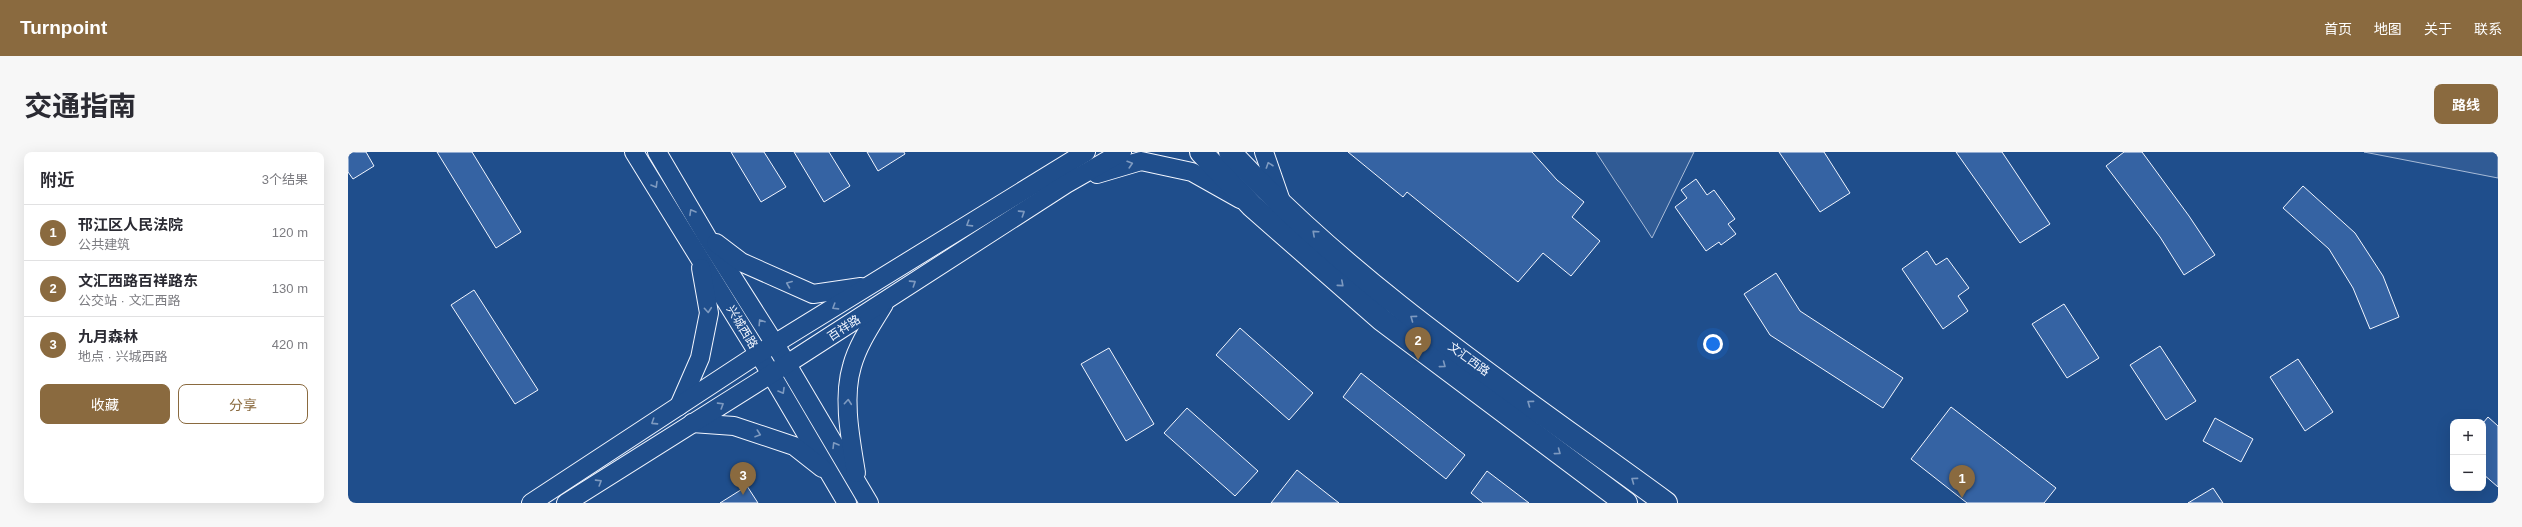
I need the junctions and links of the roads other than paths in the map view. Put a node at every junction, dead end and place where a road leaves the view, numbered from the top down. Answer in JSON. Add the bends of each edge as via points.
{"nodes":[{"id":1,"x":634,"y":152,"type":"edge"},
{"id":2,"x":657,"y":152,"type":"edge"},
{"id":3,"x":1059,"y":152,"type":"edge"},
{"id":4,"x":1086,"y":152,"type":"edge"},
{"id":5,"x":1122,"y":152,"type":"edge"},
{"id":6,"x":1201,"y":152,"type":"edge"},
{"id":7,"x":1230,"y":152,"type":"edge"},
{"id":8,"x":1264,"y":152,"type":"edge"},
{"id":9,"x":1040,"y":180,"type":"junction"},
{"id":10,"x":1066,"y":184,"type":"junction"},
{"id":11,"x":1282,"y":204,"type":"junction"},
{"id":12,"x":1252,"y":206,"type":"junction"},
{"id":13,"x":707,"y":237,"type":"junction"},
{"id":14,"x":699,"y":258,"type":"junction"},
{"id":15,"x":868,"y":287,"type":"junction"},
{"id":16,"x":886,"y":301,"type":"junction"},
{"id":17,"x":775,"y":344,"type":"junction"},
{"id":18,"x":758,"y":354,"type":"junction"},
{"id":19,"x":787,"y":364,"type":"junction"},
{"id":20,"x":771,"y":374,"type":"junction"},
{"id":21,"x":679,"y":406,"type":"junction"},
{"id":22,"x":692,"y":424,"type":"junction"},
{"id":23,"x":830,"y":474,"type":"junction"},
{"id":24,"x":857,"y":482,"type":"junction"},
{"id":25,"x":531,"y":503,"type":"edge"},
{"id":26,"x":566,"y":503,"type":"edge"},
{"id":27,"x":847,"y":503,"type":"edge"},
{"id":28,"x":869,"y":503,"type":"edge"},
{"id":29,"x":1626,"y":503,"type":"edge"},
{"id":30,"x":1666,"y":503,"type":"edge"}],
"edges":[{"from":1,"to":14,"type":"street","name":"兴城西路","one_way":true},
{"from":13,"to":2,"type":"street","name":"兴城西路","one_way":true},
{"from":3,"to":9,"type":"street"},
{"from":4,"to":9,"type":"street","name":"百祥路"},
{"from":5,"to":10,"type":"street","name":"百祥路"},
{"from":6,"to":12,"type":"main road","name":"文汇西路"},
{"from":7,"to":11,"type":"main road","name":"文汇西路"},
{"from":11,"to":8,"type":"street","one_way":true},
{"from":9,"to":15,"type":"street","name":"百祥路","one_way":true},
{"from":10,"to":12,"type":"street","one_way":true,"via":[[1141,161],[1192,172]]},
{"from":16,"to":10,"type":"street","name":"百祥路","one_way":true},
{"from":30,"to":11,"type":"main road","name":"文汇西路","one_way":true,"via":[[1394,304]]},
{"from":12,"to":29,"type":"main road","name":"文汇西路","one_way":true,"via":[[1382,320]]},
{"from":15,"to":13,"type":"street","one_way":true,"via":[[813,294],[741,262]]},
{"from":17,"to":13,"type":"street","name":"兴城西路","one_way":true},
{"from":14,"to":18,"type":"street","name":"兴城西路"},
{"from":14,"to":21,"type":"street","one_way":true,"via":[[709,313],[700,358]]},
{"from":15,"to":17,"type":"street","name":"百祥路","one_way":true},
{"from":16,"to":19,"type":"street","name":"百祥路"},
{"from":24,"to":16,"type":"street","one_way":true,"via":[[847,410],[851,367],[864,337]]},
{"from":17,"to":18,"type":"street","name":"百祥路"},
{"from":17,"to":19,"type":"street","name":"兴城西路"},
{"from":18,"to":20,"type":"street","name":"兴城西路"},
{"from":18,"to":21,"type":"street","name":"百祥路"},
{"from":19,"to":20,"type":"street","name":"百祥路"},
{"from":24,"to":19,"type":"street","name":"兴城西路","one_way":true},
{"from":22,"to":20,"type":"street","name":"百祥路","one_way":true},
{"from":20,"to":23,"type":"street","name":"兴城西路","one_way":true},
{"from":21,"to":25,"type":"street","name":"百祥路","one_way":true},
{"from":22,"to":23,"type":"street","one_way":true,"via":[[734,426],[794,446]]},
{"from":26,"to":22,"type":"street","name":"百祥路","one_way":true},
{"from":23,"to":27,"type":"street","name":"兴城西路"},
{"from":24,"to":28,"type":"street","name":"兴城西路"}]}
